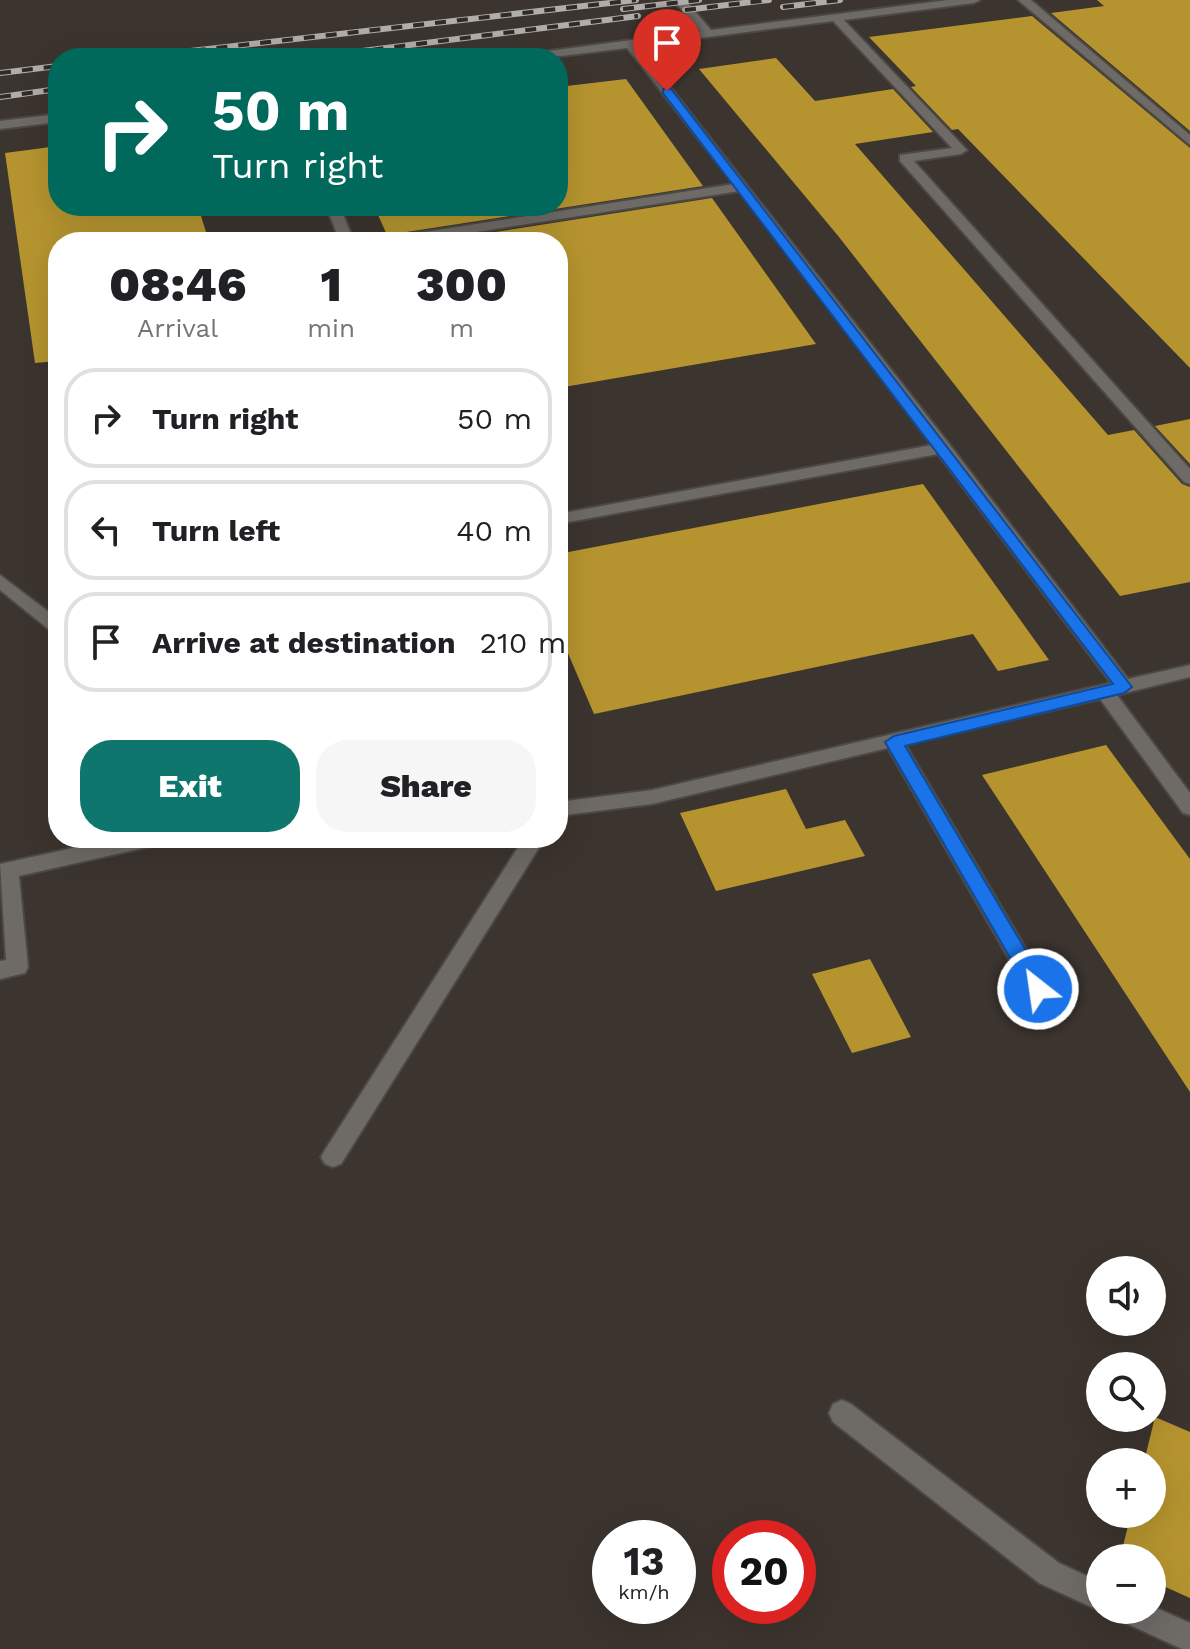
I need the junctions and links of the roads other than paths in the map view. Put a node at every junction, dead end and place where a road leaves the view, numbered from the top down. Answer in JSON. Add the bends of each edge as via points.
{"nodes":[{"id":1,"x":679,"y":0,"type":"edge"},
{"id":2,"x":974,"y":0,"type":"edge"},
{"id":3,"x":1024,"y":0,"type":"edge"},
{"id":4,"x":835,"y":17,"type":"junction"},
{"id":5,"x":707,"y":33,"type":"junction"},
{"id":6,"x":629,"y":43,"type":"junction"},
{"id":7,"x":568,"y":51,"type":"edge"},
{"id":8,"x":48,"y":119,"type":"edge"},
{"id":9,"x":0,"y":125,"type":"edge"},
{"id":10,"x":1190,"y":141,"type":"edge"},
{"id":11,"x":743,"y":187,"type":"junction"},
{"id":12,"x":568,"y":214,"type":"edge"},
{"id":13,"x":555,"y":216,"type":"edge"},
{"id":14,"x":451,"y":232,"type":"edge"},
{"id":15,"x":944,"y":448,"type":"junction"},
{"id":16,"x":1190,"y":479,"type":"edge"},
{"id":17,"x":568,"y":517,"type":"edge"},
{"id":18,"x":0,"y":581,"type":"edge"},
{"id":19,"x":48,"y":620,"type":"edge"},
{"id":20,"x":1190,"y":671,"type":"edge"},
{"id":21,"x":1124,"y":687,"type":"junction"},
{"id":22,"x":1104,"y":691,"type":"junction"},
{"id":23,"x":894,"y":742,"type":"junction"},
{"id":24,"x":568,"y":808,"type":"edge"},
{"id":25,"x":1190,"y":808,"type":"edge"},
{"id":26,"x":107,"y":848,"type":"edge"},
{"id":27,"x":529,"y":848,"type":"edge"},
{"id":28,"x":4,"y":871,"type":"edge"},
{"id":29,"x":0,"y":970,"type":"edge"},
{"id":30,"x":1038,"y":989,"type":"dead end"},
{"id":31,"x":333,"y":1157,"type":"dead end"},
{"id":32,"x":842,"y":1413,"type":"dead end"},
{"id":33,"x":1086,"y":1590,"type":"edge"},
{"id":34,"x":1160,"y":1624,"type":"edge"},
{"id":35,"x":1190,"y":1638,"type":"edge"}],
"edges":[{"from":1,"to":5,"type":"lane"},
{"from":2,"to":4,"type":"lane"},
{"from":3,"to":10,"type":"lane"},
{"from":4,"to":5,"type":"lane"},
{"from":4,"to":16,"type":"lane","via":[[961,150],[905,158]]},
{"from":5,"to":6,"type":"lane"},
{"from":6,"to":7,"type":"lane"},
{"from":6,"to":11,"type":"lane"},
{"from":8,"to":9,"type":"lane"},
{"from":11,"to":12,"type":"lane"},
{"from":11,"to":15,"type":"lane"},
{"from":13,"to":14,"type":"lane"},
{"from":15,"to":17,"type":"lane"},
{"from":15,"to":21,"type":"lane"},
{"from":18,"to":19,"type":"lane"},
{"from":20,"to":21,"type":"lane"},
{"from":21,"to":22,"type":"lane"},
{"from":22,"to":23,"type":"lane"},
{"from":22,"to":25,"type":"lane"},
{"from":23,"to":24,"type":"lane","via":[[652,797]]},
{"from":23,"to":30,"type":"lane"},
{"from":26,"to":28,"type":"lane"},
{"from":27,"to":31,"type":"lane"},
{"from":28,"to":29,"type":"lane","via":[[17,967]]},
{"from":32,"to":33,"type":"lane","via":[[1049,1573]]},
{"from":34,"to":35,"type":"lane"}]}
